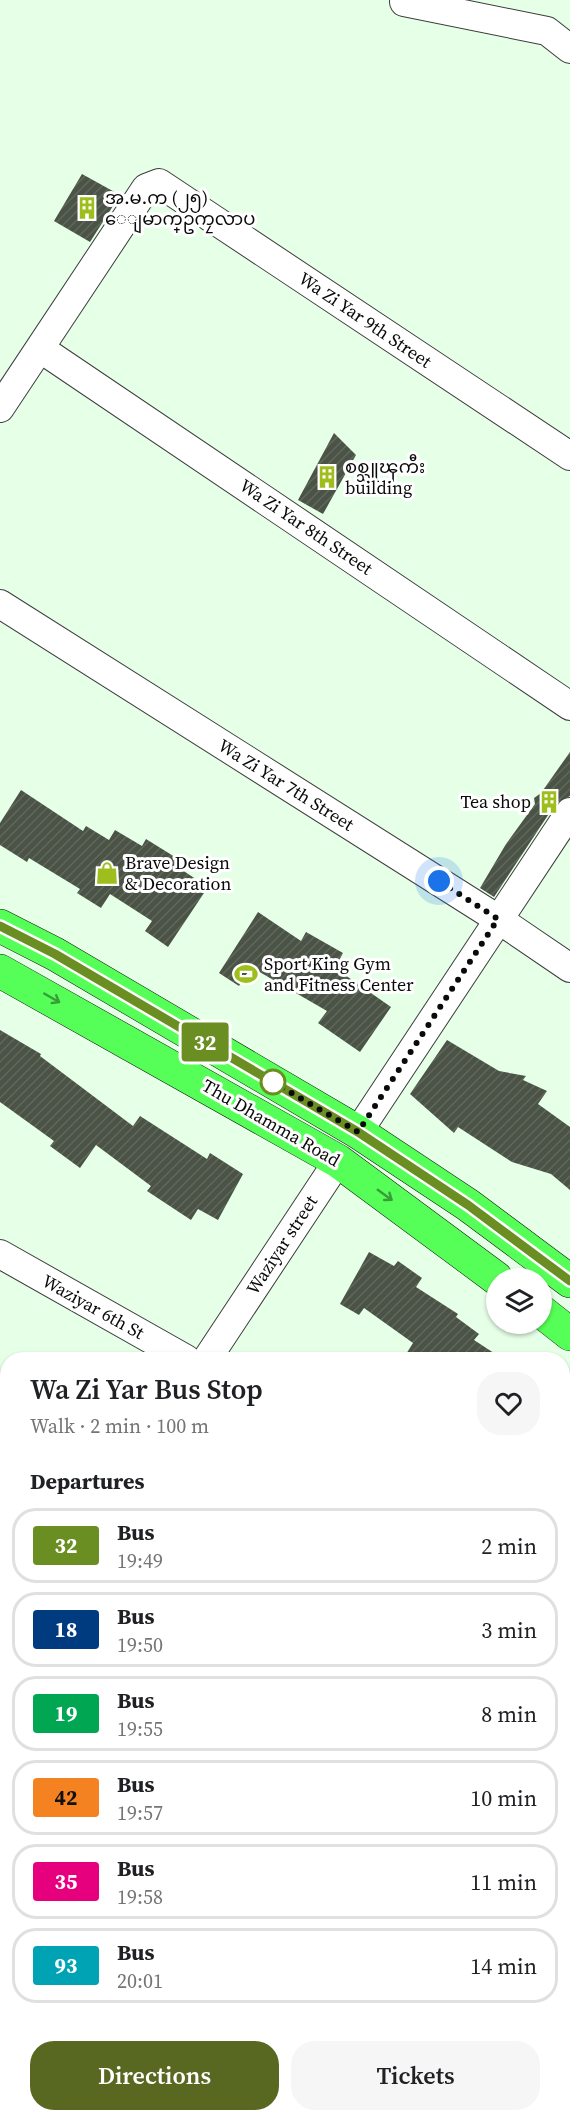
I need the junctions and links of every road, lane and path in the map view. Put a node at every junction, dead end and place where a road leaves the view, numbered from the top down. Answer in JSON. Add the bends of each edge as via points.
{"nodes":[{"id":1,"x":404,"y":2,"type":"dead end"},
{"id":2,"x":570,"y":49,"type":"edge"},
{"id":3,"x":41,"y":349,"type":"junction"},
{"id":4,"x":0,"y":408,"type":"edge"},
{"id":5,"x":570,"y":456,"type":"edge"},
{"id":6,"x":0,"y":604,"type":"edge"},
{"id":7,"x":570,"y":706,"type":"edge"},
{"id":8,"x":570,"y":812,"type":"edge"},
{"id":9,"x":498,"y":919,"type":"junction"},
{"id":10,"x":0,"y":926,"type":"edge"},
{"id":11,"x":570,"y":968,"type":"edge"},
{"id":12,"x":0,"y":970,"type":"edge"},
{"id":13,"x":358,"y":1132,"type":"junction"},
{"id":14,"x":338,"y":1161,"type":"junction"},
{"id":15,"x":0,"y":1254,"type":"edge"},
{"id":16,"x":486,"y":1271,"type":"edge"},
{"id":17,"x":570,"y":1281,"type":"edge"},
{"id":18,"x":552,"y":1320,"type":"edge"},
{"id":19,"x":570,"y":1334,"type":"edge"},
{"id":20,"x":174,"y":1352,"type":"edge"},
{"id":21,"x":212,"y":1352,"type":"edge"}],
"edges":[{"from":1,"to":2,"type":"street","via":[[547,32]]},
{"from":3,"to":4,"type":"street"},
{"from":3,"to":5,"type":"street","name":"Wa Zi Yar 9th Street","via":[[146,188],[159,183]]},
{"from":3,"to":7,"type":"street","name":"Wa Zi Yar 8th Street"},
{"from":6,"to":9,"type":"street","name":"Wa Zi Yar 7th Street"},
{"from":8,"to":9,"type":"street"},
{"from":9,"to":11,"type":"street","name":"Wa Zi Yar 7th Street"},
{"from":9,"to":13,"type":"street"},
{"from":10,"to":13,"type":"main road","name":"Thu Dhamma Road","via":[[55,954]]},
{"from":12,"to":14,"type":"main road","name":"Thu Dhamma Road","one_way":true},
{"from":13,"to":14,"type":"main road","name":"Waziyar street"},
{"from":13,"to":17,"type":"main road","name":"Thu Dhamma Road","via":[[468,1205]]},
{"from":14,"to":16,"type":"main road","name":"Thu Dhamma Road","one_way":true},
{"from":14,"to":21,"type":"street","name":"Waziyar street"},
{"from":15,"to":20,"type":"street","name":"Waziyar 6th St"},
{"from":18,"to":19,"type":"main road"}]}
